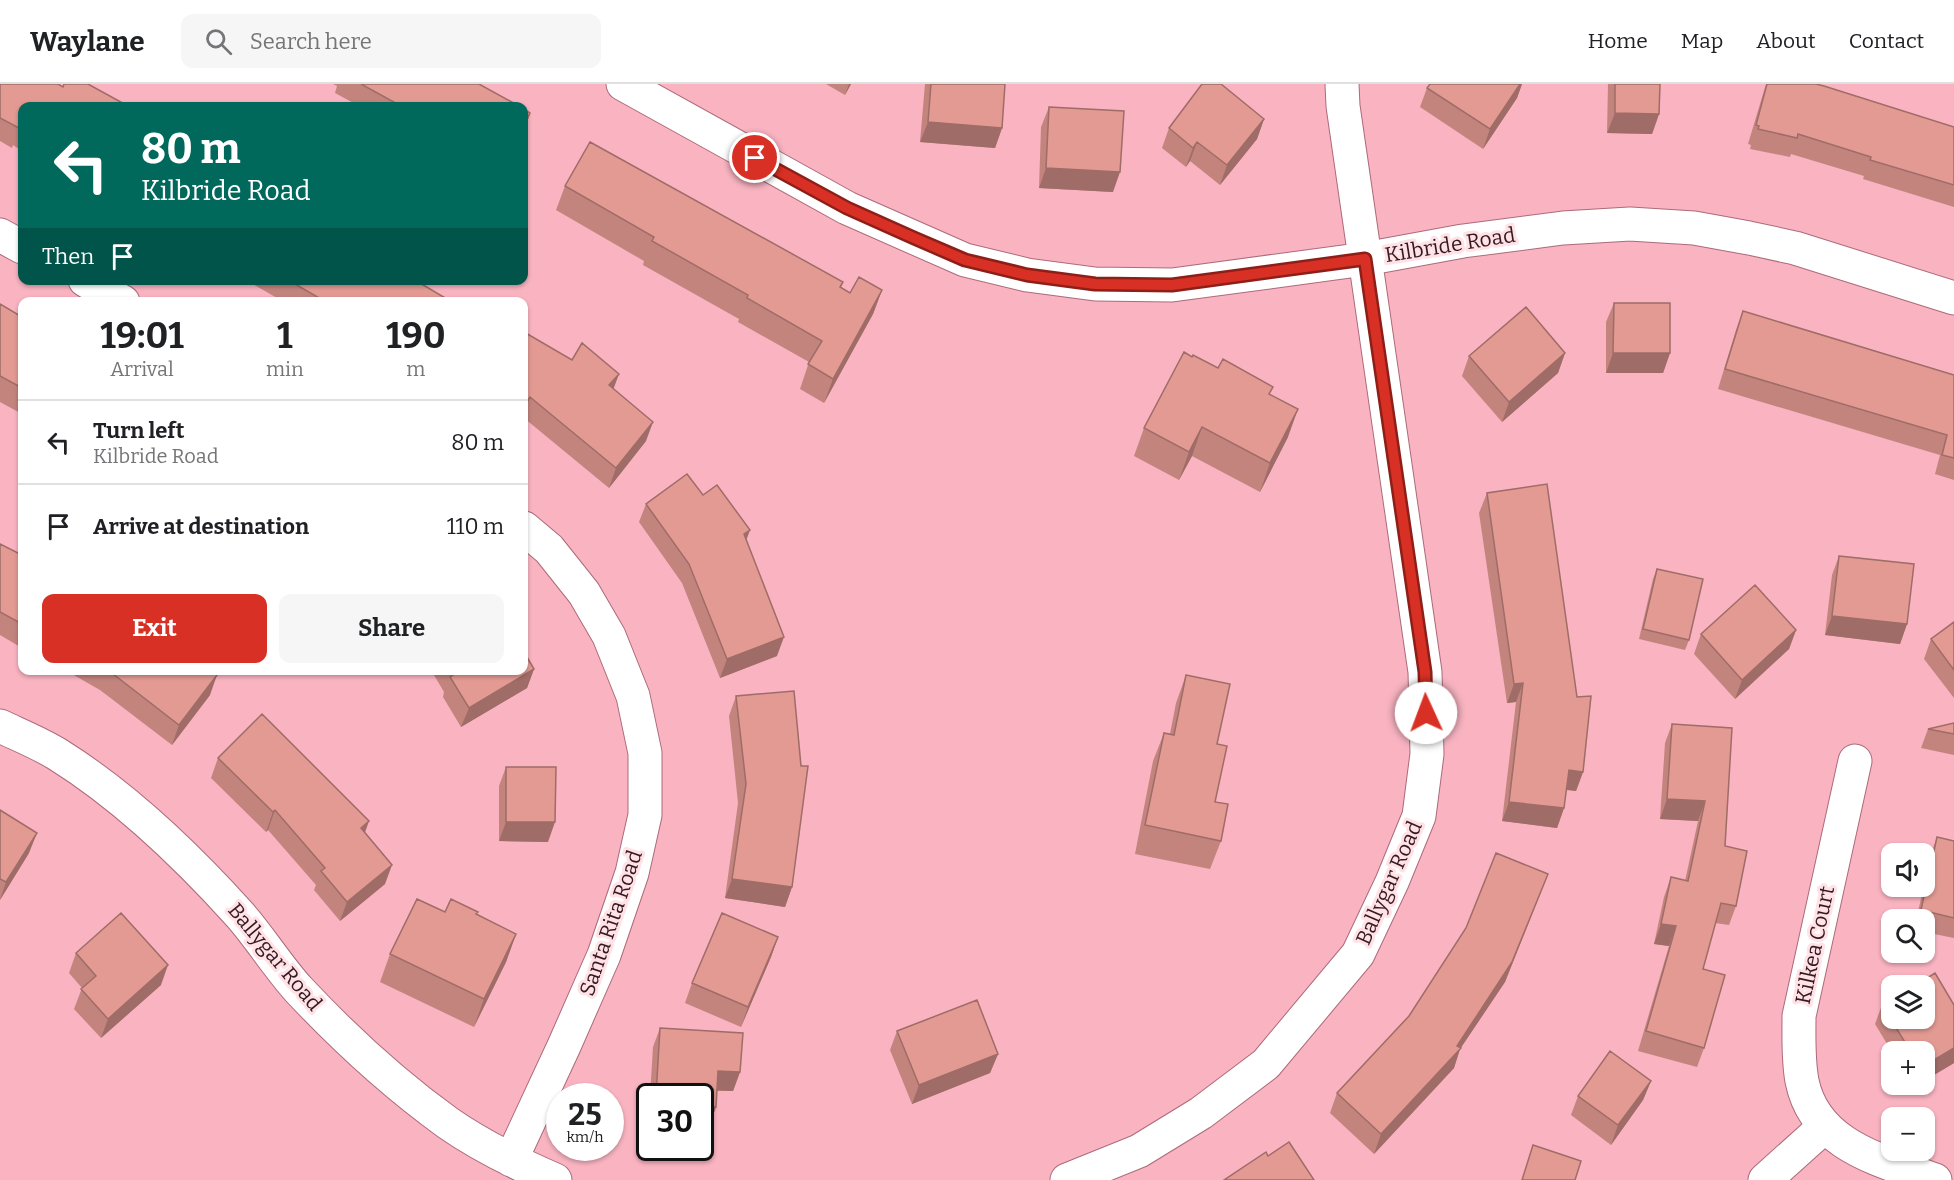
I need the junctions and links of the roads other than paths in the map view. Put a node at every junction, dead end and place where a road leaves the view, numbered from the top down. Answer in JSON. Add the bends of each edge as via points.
{"nodes":[{"id":1,"x":624,"y":84,"type":"edge"},
{"id":2,"x":1342,"y":84,"type":"edge"},
{"id":3,"x":0,"y":235,"type":"edge"},
{"id":4,"x":18,"y":245,"type":"edge"},
{"id":5,"x":1365,"y":259,"type":"junction"},
{"id":6,"x":94,"y":285,"type":"edge"},
{"id":7,"x":114,"y":297,"type":"edge"},
{"id":8,"x":1954,"y":298,"type":"edge"},
{"id":9,"x":528,"y":531,"type":"edge"},
{"id":10,"x":0,"y":726,"type":"edge"},
{"id":11,"x":1855,"y":760,"type":"dead end"},
{"id":12,"x":1824,"y":1127,"type":"junction"},
{"id":13,"x":511,"y":1160,"type":"junction"},
{"id":14,"x":555,"y":1180,"type":"edge"},
{"id":15,"x":1067,"y":1180,"type":"edge"},
{"id":16,"x":1765,"y":1180,"type":"edge"},
{"id":17,"x":1935,"y":1180,"type":"edge"}],
"edges":[{"from":1,"to":5,"type":"street","name":"Kilbride Road","via":[[847,208],[965,260],[1027,275],[1095,284],[1172,285]]},
{"from":2,"to":5,"type":"street","name":"Ballygar Road"},
{"from":3,"to":4,"type":"street"},
{"from":5,"to":8,"type":"street","name":"Kilbride Road","via":[[1563,228],[1630,224],[1694,228],[1795,248]]},
{"from":5,"to":15,"type":"street","name":"Ballygar Road","via":[[1425,672],[1427,754],[1419,816],[1358,954],[1266,1064],[1201,1113],[1139,1151]]},
{"from":6,"to":7,"type":"street"},
{"from":9,"to":13,"type":"street","name":"Santa Rita Road","via":[[549,549],[584,593],[609,636],[633,696],[645,753],[645,815],[632,873],[604,955]]},
{"from":10,"to":13,"type":"street","name":"Ballygar Road","via":[[56,753],[116,795],[175,847],[242,916],[298,988],[341,1033],[449,1124]]},
{"from":11,"to":12,"type":"street","name":"Kilkea Court","via":[[1799,1016],[1802,1081],[1810,1105]]},
{"from":12,"to":16,"type":"street"},
{"from":12,"to":17,"type":"street","name":"Kilkea Court","via":[[1862,1153]]},
{"from":13,"to":14,"type":"street","name":"Ballygar Road"}]}
